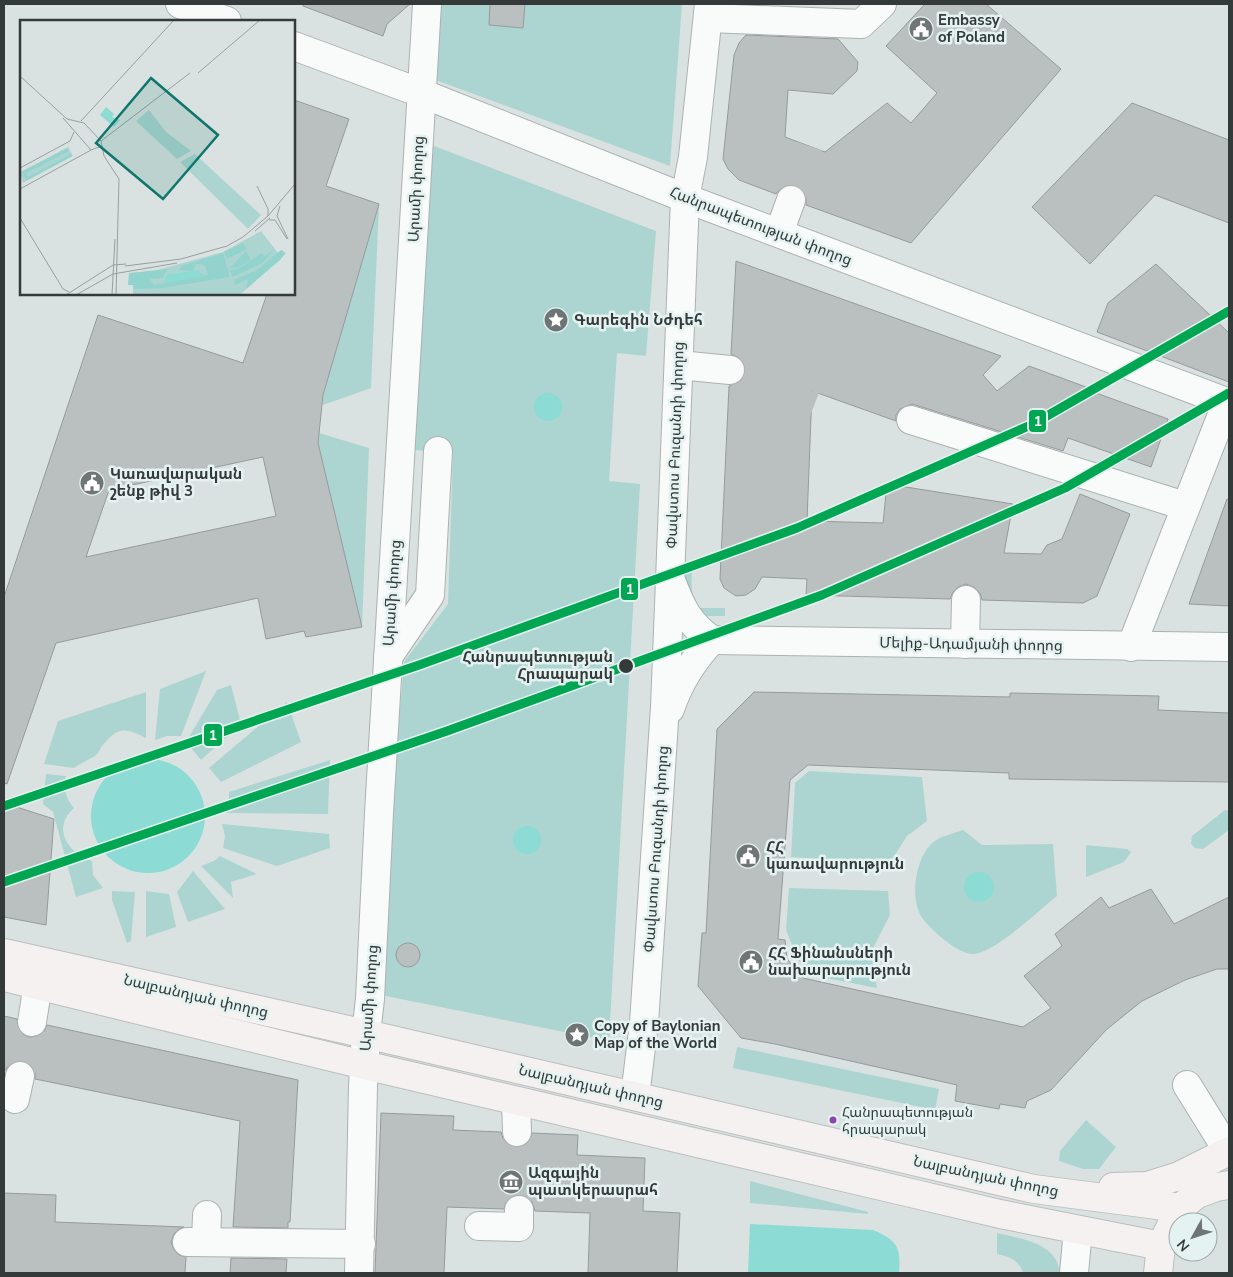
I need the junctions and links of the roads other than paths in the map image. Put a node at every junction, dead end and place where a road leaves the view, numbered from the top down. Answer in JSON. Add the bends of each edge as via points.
{"nodes":[{"id":1,"x":180,"y":4,"type":"edge"},
{"id":2,"x":427,"y":4,"type":"edge"},
{"id":3,"x":882,"y":4,"type":"edge"},
{"id":4,"x":702,"y":9,"type":"edge"},
{"id":5,"x":225,"y":20,"type":"edge"},
{"id":6,"x":295,"y":46,"type":"edge"},
{"id":7,"x":421,"y":93,"type":"junction"},
{"id":8,"x":685,"y":198,"type":"junction"},
{"id":9,"x":791,"y":200,"type":"tunnel mouth"},
{"id":10,"x":779,"y":233,"type":"junction"},
{"id":11,"x":679,"y":365,"type":"junction"},
{"id":12,"x":730,"y":370,"type":"tunnel mouth"},
{"id":13,"x":1228,"y":403,"type":"edge"},
{"id":14,"x":910,"y":420,"type":"dead end"},
{"id":15,"x":400,"y":467,"type":"junction"},
{"id":16,"x":1186,"y":506,"type":"junction"},
{"id":17,"x":670,"y":576,"type":"junction"},
{"id":18,"x":966,"y":600,"type":"dead end"},
{"id":19,"x":712,"y":640,"type":"junction"},
{"id":20,"x":965,"y":644,"type":"junction"},
{"id":21,"x":1131,"y":647,"type":"junction"},
{"id":22,"x":1229,"y":648,"type":"edge"},
{"id":23,"x":388,"y":657,"type":"junction"},
{"id":24,"x":664,"y":727,"type":"junction"},
{"id":25,"x":4,"y":953,"type":"edge"},
{"id":26,"x":4,"y":977,"type":"edge"},
{"id":27,"x":38,"y":984,"type":"junction"},
{"id":28,"x":32,"y":1022,"type":"tunnel mouth"},
{"id":29,"x":366,"y":1034,"type":"junction"},
{"id":30,"x":364,"y":1065,"type":"junction"},
{"id":31,"x":1187,"y":1085,"type":"dead end"},
{"id":32,"x":634,"y":1096,"type":"junction"},
{"id":33,"x":516,"y":1101,"type":"junction"},
{"id":34,"x":517,"y":1132,"type":"tunnel mouth"},
{"id":35,"x":1226,"y":1169,"type":"edge"},
{"id":36,"x":1034,"y":1189,"type":"junction"},
{"id":37,"x":1180,"y":1208,"type":"junction"},
{"id":38,"x":519,"y":1210,"type":"tunnel mouth"},
{"id":39,"x":207,"y":1215,"type":"dead end"},
{"id":40,"x":479,"y":1226,"type":"dead end"},
{"id":41,"x":1078,"y":1230,"type":"junction"},
{"id":42,"x":361,"y":1244,"type":"junction"},
{"id":43,"x":1161,"y":1246,"type":"junction"},
{"id":44,"x":360,"y":1273,"type":"edge"},
{"id":45,"x":1074,"y":1273,"type":"edge"},
{"id":46,"x":1158,"y":1273,"type":"edge"}],
"edges":[{"from":1,"to":5,"type":"street"},
{"from":2,"to":7,"type":"street","name":"Արամի փողոց"},
{"from":3,"to":4,"type":"street","via":[[861,24]]},
{"from":4,"to":8,"type":"street","name":"Փավստոս Բուզանդի փողոց","via":[[695,131]]},
{"from":6,"to":7,"type":"street","name":"Հանրապետության փողոց"},
{"from":7,"to":8,"type":"street","name":"Հանրապետության փողոց"},
{"from":7,"to":15,"type":"street","name":"Արամի փողոց"},
{"from":8,"to":10,"type":"street","name":"Հանրապետության փողոց"},
{"from":8,"to":11,"type":"street","name":"Փավստոս Բուզանդի փողոց"},
{"from":9,"to":10,"type":"street"},
{"from":10,"to":13,"type":"street","name":"Հանրապետության փողոց"},
{"from":11,"to":12,"type":"street"},
{"from":11,"to":17,"type":"street","name":"Փավստոս Բուզանդի փողոց"},
{"from":13,"to":16,"type":"street"},
{"from":14,"to":16,"type":"street"},
{"from":15,"to":23,"type":"street","name":"Արամի փողոց"},
{"from":15,"to":23,"type":"street","via":[[442,463],[430,595]]},
{"from":16,"to":21,"type":"street"},
{"from":17,"to":19,"type":"street","via":[[685,613],[696,629]]},
{"from":17,"to":24,"type":"street","name":"Փավստոս Բուզանդի փողոց"},
{"from":18,"to":20,"type":"street"},
{"from":19,"to":20,"type":"street","name":"Մելիք-Ադամյանի փողոց"},
{"from":19,"to":24,"type":"street","via":[[696,656],[682,680]]},
{"from":20,"to":21,"type":"street","name":"Մելիք-Ադամյանի փողոց"},
{"from":21,"to":22,"type":"street","name":"Մելիք-Ադամյանի փողոց"},
{"from":23,"to":29,"type":"street","name":"Արամի փողոց"},
{"from":24,"to":32,"type":"street","name":"Փավստոս Բուզանդի փողոց","via":[[644,1023]]},
{"from":25,"to":29,"type":"main road","name":"Նալբանդյան փողոց"},
{"from":26,"to":27,"type":"main road","name":"Նալբանդյան փողոց"},
{"from":27,"to":28,"type":"street"},
{"from":27,"to":30,"type":"main road","name":"Նալբանդյան փողոց"},
{"from":29,"to":30,"type":"street","name":"Արամի փողոց"},
{"from":29,"to":32,"type":"main road","name":"Նալբանդյան փողոց"},
{"from":30,"to":33,"type":"main road","name":"Նալբանդյան փողոց"},
{"from":30,"to":42,"type":"street","name":"Արամի փողոց"},
{"from":31,"to":35,"type":"street"},
{"from":32,"to":36,"type":"main road","name":"Նալբանդյան փողոց"},
{"from":33,"to":34,"type":"street"},
{"from":33,"to":41,"type":"main road","name":"Նալբանդյան փողոց"},
{"from":35,"to":36,"type":"main road","via":[[1179,1176],[1147,1186]]},
{"from":35,"to":37,"type":"main road"},
{"from":36,"to":37,"type":"main road","name":"Նալբանդյան փողոց"},
{"from":37,"to":43,"type":"main road"},
{"from":38,"to":40,"type":"street","via":[[519,1227]]},
{"from":39,"to":42,"type":"street","via":[[196,1242]]},
{"from":41,"to":43,"type":"main road","name":"Նալբանդյան փողոց"},
{"from":41,"to":45,"type":"street"},
{"from":42,"to":44,"type":"street","name":"Արամի փողոց"},
{"from":43,"to":46,"type":"main road"}]}
